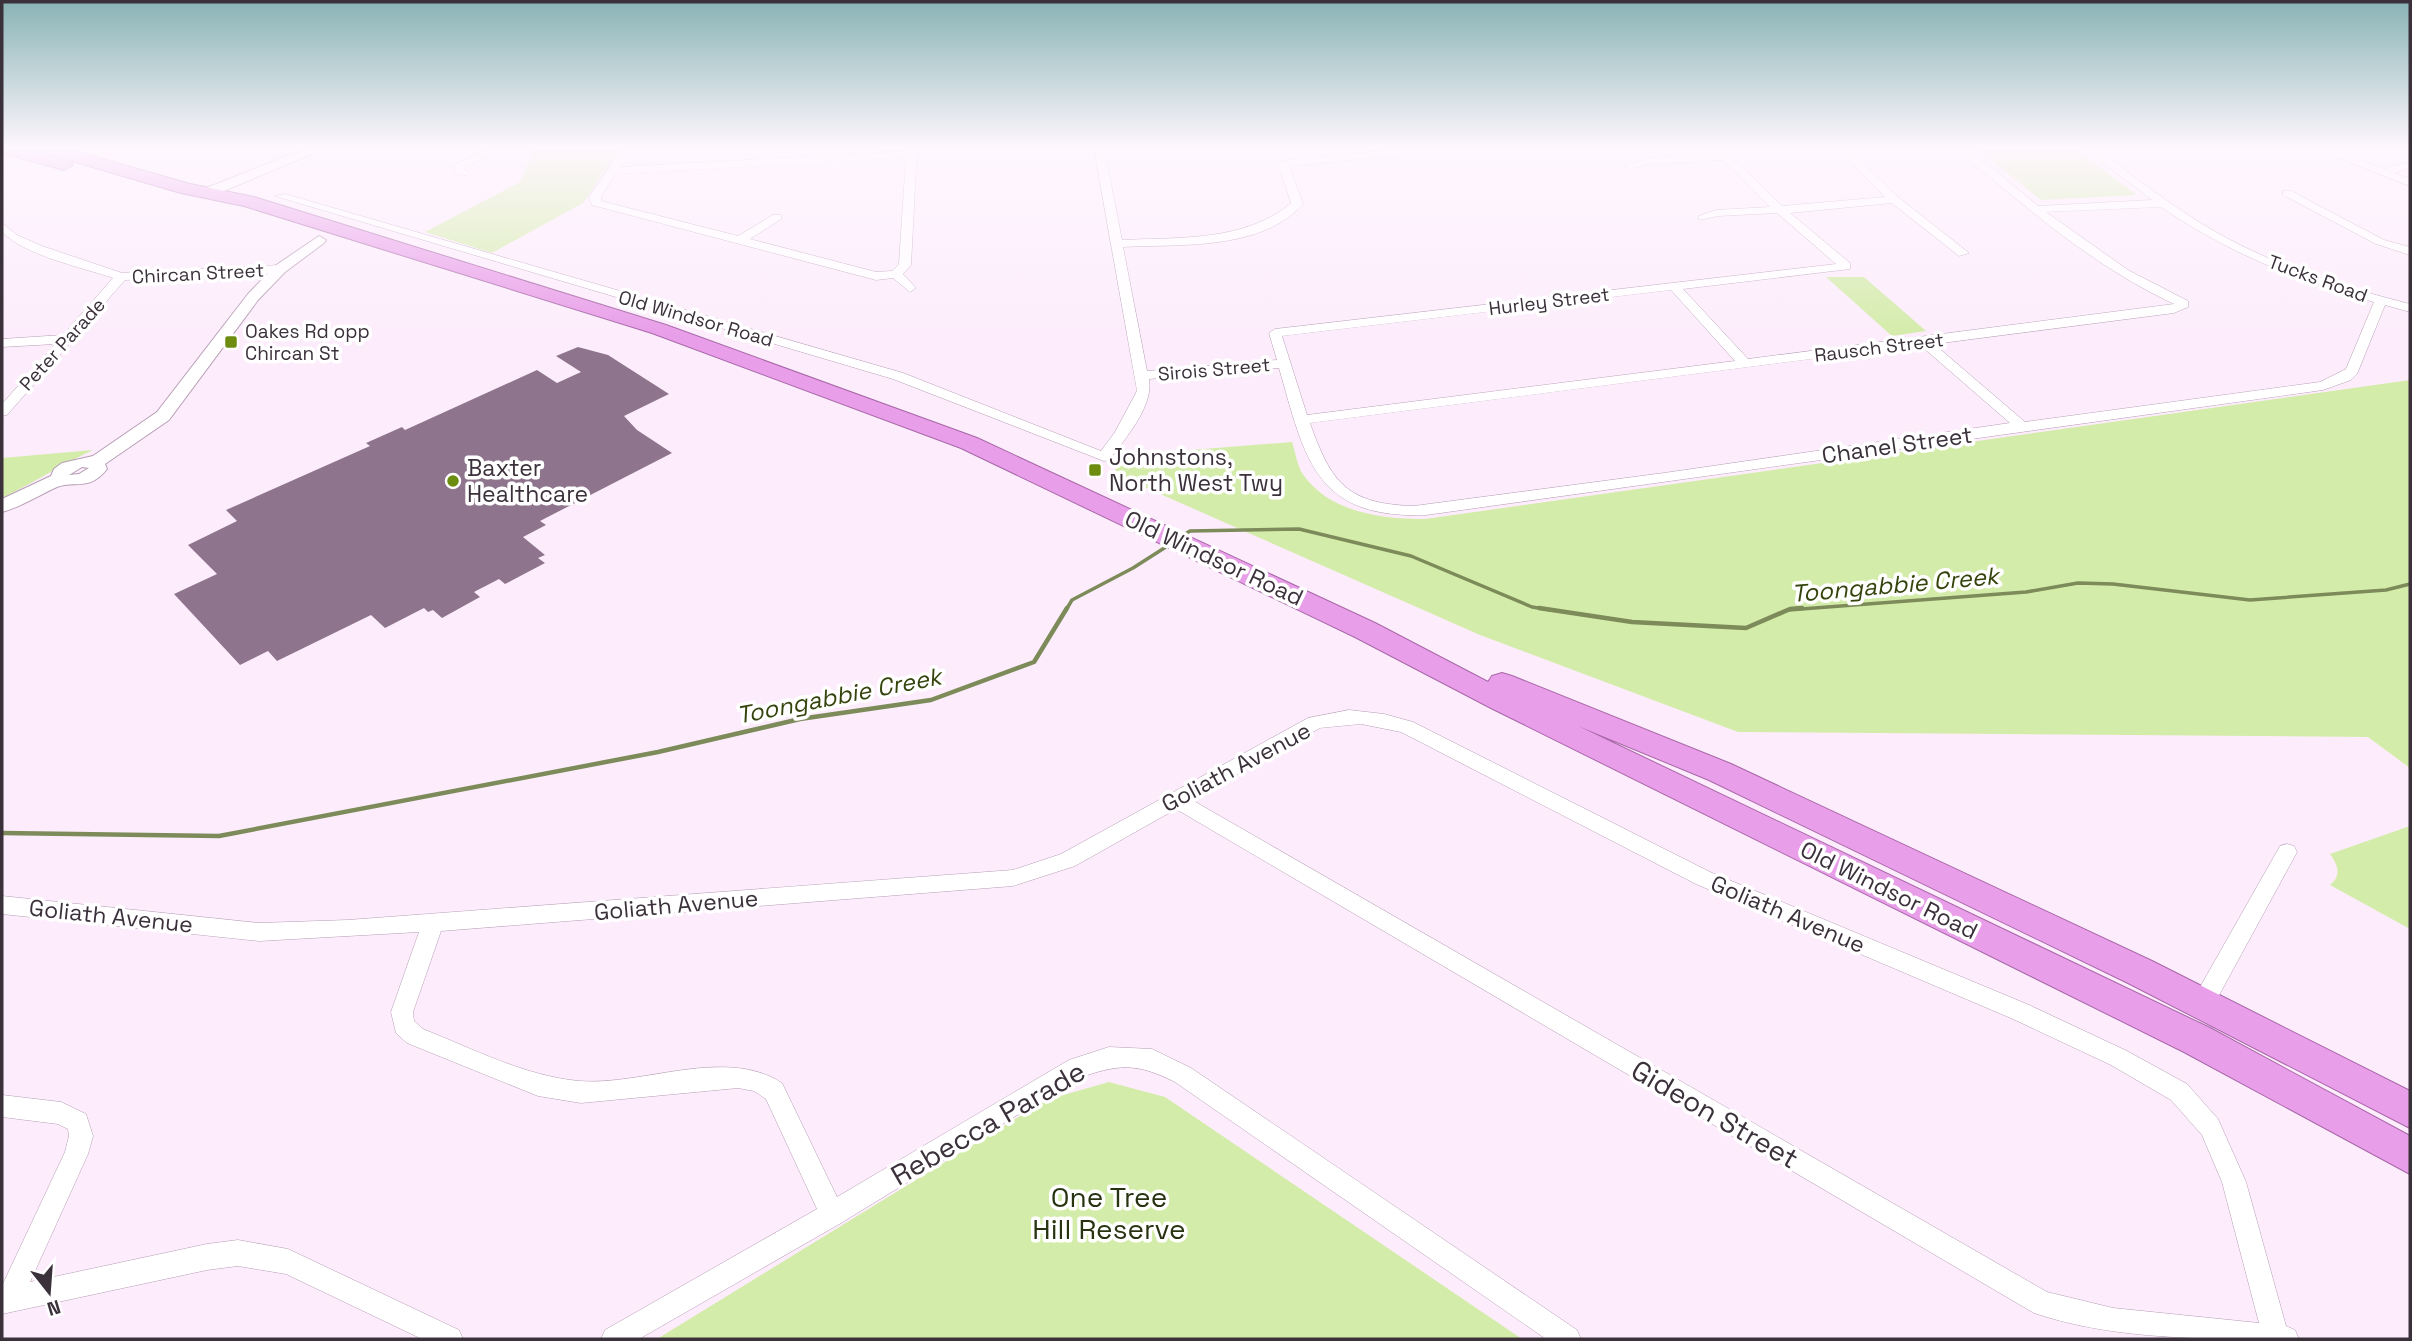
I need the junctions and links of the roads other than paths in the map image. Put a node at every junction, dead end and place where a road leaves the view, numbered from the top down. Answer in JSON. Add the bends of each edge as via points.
{"nodes":[{"id":1,"x":1780,"y":210,"type":"edge"},
{"id":2,"x":219,"y":211,"type":"edge"},
{"id":3,"x":275,"y":211,"type":"edge"},
{"id":4,"x":331,"y":211,"type":"edge"},
{"id":5,"x":625,"y":211,"type":"edge"},
{"id":6,"x":908,"y":211,"type":"edge"},
{"id":7,"x":1112,"y":211,"type":"edge"},
{"id":8,"x":1287,"y":211,"type":"edge"},
{"id":9,"x":1768,"y":211,"type":"edge"},
{"id":10,"x":1909,"y":211,"type":"edge"},
{"id":11,"x":2038,"y":211,"type":"edge"},
{"id":12,"x":2176,"y":211,"type":"edge"},
{"id":13,"x":2320,"y":211,"type":"edge"},
{"id":14,"x":777,"y":217,"type":"dead end"},
{"id":15,"x":1703,"y":218,"type":"dead end"},
{"id":16,"x":2,"y":226,"type":"edge"},
{"id":17,"x":340,"y":229,"type":"junction"},
{"id":18,"x":319,"y":240,"type":"junction"},
{"id":19,"x":739,"y":241,"type":"junction"},
{"id":20,"x":1118,"y":244,"type":"junction"},
{"id":21,"x":2410,"y":251,"type":"edge"},
{"id":22,"x":1963,"y":253,"type":"dead end"},
{"id":23,"x":280,"y":269,"type":"junction"},
{"id":24,"x":896,"y":274,"type":"junction"},
{"id":25,"x":121,"y":277,"type":"junction"},
{"id":26,"x":1674,"y":286,"type":"junction"},
{"id":27,"x":910,"y":288,"type":"dead end"},
{"id":28,"x":2381,"y":300,"type":"junction"},
{"id":29,"x":2410,"y":308,"type":"edge"},
{"id":30,"x":67,"y":339,"type":"junction"},
{"id":31,"x":1924,"y":342,"type":"junction"},
{"id":32,"x":2,"y":343,"type":"edge"},
{"id":33,"x":710,"y":350,"type":"junction"},
{"id":34,"x":1285,"y":363,"type":"junction"},
{"id":35,"x":1744,"y":363,"type":"junction"},
{"id":36,"x":1143,"y":375,"type":"junction"},
{"id":37,"x":2,"y":412,"type":"edge"},
{"id":38,"x":1303,"y":420,"type":"junction"},
{"id":39,"x":2021,"y":426,"type":"junction"},
{"id":40,"x":1362,"y":502,"type":"joint"},
{"id":41,"x":2,"y":506,"type":"edge"},
{"id":42,"x":1365,"y":630,"type":"junction"},
{"id":43,"x":1175,"y":799,"type":"junction"},
{"id":44,"x":2287,"y":852,"type":"dead end"},
{"id":45,"x":2,"y":905,"type":"edge"},
{"id":46,"x":432,"y":925,"type":"junction"},
{"id":47,"x":2203,"y":1003,"type":"junction"},
{"id":48,"x":2,"y":1106,"type":"edge"},
{"id":49,"x":2410,"y":1110,"type":"edge"},
{"id":50,"x":2410,"y":1156,"type":"edge"},
{"id":51,"x":832,"y":1214,"type":"junction"},
{"id":52,"x":5,"y":1300,"type":"edge"},
{"id":53,"x":2114,"y":1330,"type":"edge"},
{"id":54,"x":2281,"y":1338,"type":"edge"},
{"id":55,"x":450,"y":1339,"type":"edge"},
{"id":56,"x":614,"y":1339,"type":"edge"},
{"id":57,"x":1568,"y":1339,"type":"edge"}],
"edges":[{"from":1,"to":26,"type":"street","name":"Hurley Street","via":[[1846,266]]},
{"from":2,"to":18,"type":"highway","name":"Old Windsor Road"},
{"from":3,"to":17,"type":"highway","name":"Old Windsor Road"},
{"from":4,"to":36,"type":"street","name":"Old Windsor Road","via":[[898,376],[1104,457],[1144,391]]},
{"from":5,"to":19,"type":"street"},
{"from":6,"to":24,"type":"street","via":[[905,265]]},
{"from":7,"to":20,"type":"street"},
{"from":8,"to":20,"type":"street","via":[[1254,231]]},
{"from":9,"to":15,"type":"street"},
{"from":10,"to":22,"type":"street"},
{"from":11,"to":31,"type":"street","name":"Rausch Street","via":[[2085,247],[2184,304],[2174,309]]},
{"from":12,"to":28,"type":"street","name":"Tucks Road","via":[[2257,256]]},
{"from":13,"to":21,"type":"street","via":[[2380,242]]},
{"from":14,"to":19,"type":"street"},
{"from":16,"to":25,"type":"street","name":"Chircan Street","via":[[38,249]]},
{"from":17,"to":18,"type":"highway"},
{"from":17,"to":33,"type":"highway","name":"Old Windsor Road","via":[[659,329]]},
{"from":18,"to":23,"type":"street"},
{"from":18,"to":33,"type":"highway","name":"Old Windsor Road"},
{"from":19,"to":24,"type":"street","via":[[876,276]]},
{"from":20,"to":36,"type":"street"},
{"from":23,"to":25,"type":"street","name":"Chircan Street"},
{"from":23,"to":41,"type":"street","via":[[253,297],[163,416],[96,463],[98,469],[86,478],[60,479]]},
{"from":24,"to":27,"type":"street"},
{"from":25,"to":30,"type":"street","name":"Peter Parade"},
{"from":26,"to":34,"type":"street","name":"Hurley Street","via":[[1275,333]]},
{"from":26,"to":35,"type":"street"},
{"from":28,"to":29,"type":"street","name":"Tucks Road"},
{"from":28,"to":39,"type":"street","name":"Chanel Street","via":[[2352,371],[2335,383]]},
{"from":30,"to":32,"type":"street"},
{"from":30,"to":37,"type":"street","name":"Peter Parade"},
{"from":31,"to":35,"type":"street","name":"Rausch Street"},
{"from":31,"to":39,"type":"street"},
{"from":33,"to":42,"type":"highway","name":"Old Windsor Road","via":[[970,443]]},
{"from":34,"to":36,"type":"street","name":"Sirois Street"},
{"from":34,"to":38,"type":"street","name":"Hurley Street"},
{"from":35,"to":38,"type":"street","name":"Rausch Street"},
{"from":38,"to":40,"type":"street","name":"Hurley Street","via":[[1323,474],[1337,489]]},
{"from":39,"to":40,"type":"street","name":"Chanel Street","via":[[1426,510]]},
{"from":42,"to":47,"type":"highway","name":"Old Windsor Road","via":[[1720,772]]},
{"from":42,"to":50,"type":"highway","name":"Old Windsor Road","via":[[1501,701],[2197,1040]]},
{"from":43,"to":46,"type":"street","name":"Goliath Avenue","via":[[1068,860],[1013,878]]},
{"from":43,"to":53,"type":"street","name":"Gideon Street","via":[[2043,1304]]},
{"from":43,"to":54,"type":"street","name":"Goliath Avenue","via":[[1314,723],[1336,717],[1384,719],[1703,878],[2119,1058],[2179,1093],[2210,1127],[2234,1182]]},
{"from":44,"to":47,"type":"street"},
{"from":45,"to":46,"type":"street","name":"Goliath Avenue","via":[[259,932]]},
{"from":46,"to":51,"type":"street","via":[[402,1012],[404,1026],[415,1036],[558,1090],[581,1092],[738,1077],[759,1081],[774,1091]]},
{"from":47,"to":49,"type":"highway","name":"Old Windsor Road"},
{"from":48,"to":52,"type":"street","via":[[61,1113],[78,1122],[80,1136],[76,1154]]},
{"from":51,"to":56,"type":"street","name":"Rebecca Parade"},
{"from":51,"to":57,"type":"street","name":"Rebecca Parade","via":[[1069,1071],[1109,1057],[1152,1059],[1183,1075]]},
{"from":52,"to":55,"type":"street","via":[[238,1253],[288,1262]]},
{"from":53,"to":54,"type":"street","name":"Gideon Street"}]}
